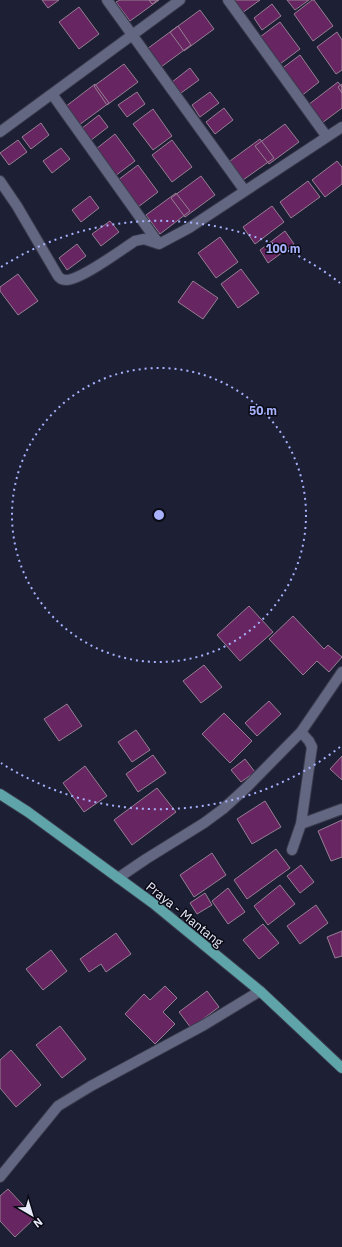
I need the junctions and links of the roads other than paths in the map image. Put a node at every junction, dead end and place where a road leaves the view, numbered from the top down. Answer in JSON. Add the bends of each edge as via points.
{"nodes":[{"id":1,"x":107,"y":0,"type":"edge"},
{"id":2,"x":180,"y":0,"type":"edge"},
{"id":3,"x":228,"y":0,"type":"edge"},
{"id":4,"x":132,"y":36,"type":"junction"},
{"id":5,"x":52,"y":94,"type":"junction"},
{"id":6,"x":342,"y":126,"type":"edge"},
{"id":7,"x":0,"y":132,"type":"edge"},
{"id":8,"x":327,"y":137,"type":"junction"},
{"id":9,"x":0,"y":181,"type":"edge"},
{"id":10,"x":245,"y":191,"type":"junction"},
{"id":11,"x":158,"y":244,"type":"junction"},
{"id":12,"x":342,"y":672,"type":"edge"},
{"id":13,"x":301,"y":732,"type":"junction"},
{"id":14,"x":0,"y":794,"type":"edge"},
{"id":15,"x":342,"y":809,"type":"edge"},
{"id":16,"x":301,"y":824,"type":"junction"},
{"id":17,"x":292,"y":850,"type":"dead end"},
{"id":18,"x":118,"y":878,"type":"junction"},
{"id":19,"x":260,"y":991,"type":"junction"},
{"id":20,"x":342,"y":1068,"type":"edge"},
{"id":21,"x":0,"y":1177,"type":"edge"}],
"edges":[{"from":1,"to":4,"type":"street"},
{"from":2,"to":4,"type":"street"},
{"from":3,"to":8,"type":"street"},
{"from":4,"to":5,"type":"street"},
{"from":4,"to":10,"type":"street"},
{"from":5,"to":7,"type":"street"},
{"from":5,"to":11,"type":"street"},
{"from":6,"to":8,"type":"street"},
{"from":8,"to":10,"type":"street"},
{"from":9,"to":11,"type":"street","via":[[62,279],[82,275],[135,241],[144,239]]},
{"from":10,"to":11,"type":"street","via":[[189,228]]},
{"from":12,"to":13,"type":"street"},
{"from":13,"to":16,"type":"street","via":[[312,746]]},
{"from":13,"to":18,"type":"street","via":[[223,809]]},
{"from":14,"to":18,"type":"main road","name":"Praya - Mantang"},
{"from":15,"to":16,"type":"street"},
{"from":16,"to":17,"type":"street"},
{"from":18,"to":19,"type":"main road","name":"Praya - Mantang","via":[[154,904]]},
{"from":19,"to":20,"type":"main road","name":"Praya - Mantang"},
{"from":19,"to":21,"type":"street","via":[[58,1106]]}]}
